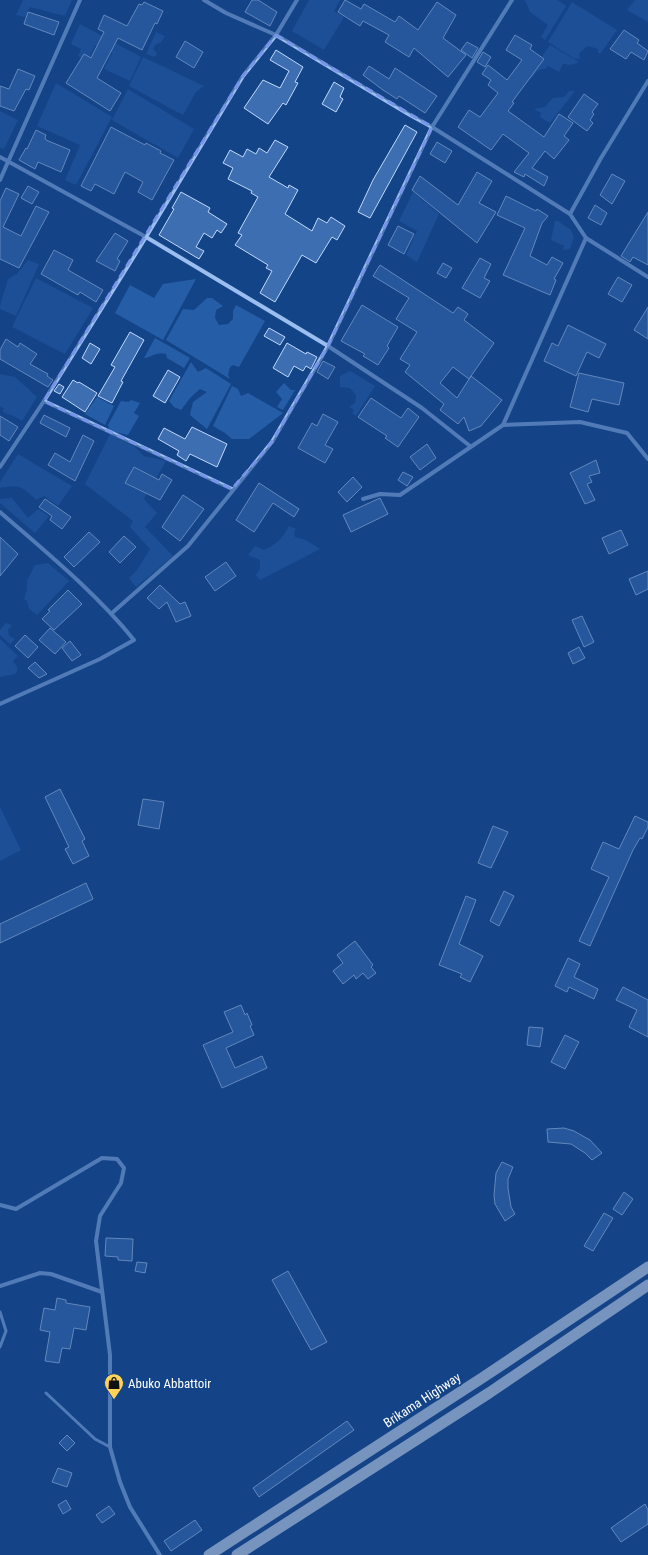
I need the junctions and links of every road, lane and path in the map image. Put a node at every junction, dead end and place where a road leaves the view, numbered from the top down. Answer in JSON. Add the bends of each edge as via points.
{"nodes":[{"id":1,"x":80,"y":0,"type":"edge"},
{"id":2,"x":204,"y":0,"type":"edge"},
{"id":3,"x":297,"y":0,"type":"edge"},
{"id":4,"x":512,"y":0,"type":"edge"},
{"id":5,"x":276,"y":35,"type":"junction"},
{"id":6,"x":648,"y":81,"type":"edge"},
{"id":7,"x":432,"y":127,"type":"junction"},
{"id":8,"x":0,"y":157,"type":"edge"},
{"id":9,"x":8,"y":161,"type":"junction"},
{"id":10,"x":0,"y":180,"type":"edge"},
{"id":11,"x":570,"y":214,"type":"junction"},
{"id":12,"x":146,"y":237,"type":"junction"},
{"id":13,"x":586,"y":238,"type":"junction"},
{"id":14,"x":648,"y":277,"type":"edge"},
{"id":15,"x":328,"y":346,"type":"junction"},
{"id":16,"x":44,"y":402,"type":"junction"},
{"id":17,"x":503,"y":425,"type":"junction"},
{"id":18,"x":470,"y":446,"type":"junction"},
{"id":19,"x":648,"y":458,"type":"edge"},
{"id":20,"x":0,"y":467,"type":"edge"},
{"id":21,"x":232,"y":489,"type":"junction"},
{"id":22,"x":362,"y":499,"type":"dead end"},
{"id":23,"x":0,"y":512,"type":"edge"},
{"id":24,"x":112,"y":613,"type":"junction"},
{"id":25,"x":0,"y":704,"type":"edge"},
{"id":26,"x":0,"y":1205,"type":"edge"},
{"id":27,"x":648,"y":1267,"type":"edge"},
{"id":28,"x":648,"y":1285,"type":"edge"},
{"id":29,"x":0,"y":1286,"type":"edge"},
{"id":30,"x":102,"y":1292,"type":"junction"},
{"id":31,"x":0,"y":1312,"type":"edge"},
{"id":32,"x":0,"y":1347,"type":"edge"},
{"id":33,"x":46,"y":1393,"type":"dead end"},
{"id":34,"x":110,"y":1447,"type":"junction"},
{"id":35,"x":160,"y":1555,"type":"edge"},
{"id":36,"x":209,"y":1555,"type":"edge"},
{"id":37,"x":237,"y":1555,"type":"edge"}],
"edges":[{"from":1,"to":9,"type":"street"},
{"from":2,"to":5,"type":"street","via":[[226,13]]},
{"from":3,"to":5,"type":"street"},
{"from":4,"to":7,"type":"street"},
{"from":5,"to":7,"type":"street"},
{"from":5,"to":12,"type":"street","via":[[243,76]]},
{"from":6,"to":11,"type":"street"},
{"from":7,"to":11,"type":"street"},
{"from":7,"to":15,"type":"street"},
{"from":8,"to":9,"type":"street"},
{"from":9,"to":10,"type":"street"},
{"from":9,"to":12,"type":"street"},
{"from":11,"to":13,"type":"street"},
{"from":12,"to":15,"type":"street"},
{"from":12,"to":16,"type":"street"},
{"from":13,"to":14,"type":"street"},
{"from":13,"to":17,"type":"street"},
{"from":15,"to":18,"type":"street","via":[[422,408]]},
{"from":15,"to":21,"type":"street","via":[[272,442]]},
{"from":16,"to":20,"type":"street"},
{"from":16,"to":21,"type":"street"},
{"from":17,"to":18,"type":"street"},
{"from":17,"to":19,"type":"street","via":[[580,422],[607,428],[627,433]]},
{"from":18,"to":22,"type":"street","via":[[400,495],[380,494]]},
{"from":21,"to":24,"type":"street","via":[[188,546]]},
{"from":23,"to":24,"type":"street","via":[[80,580]]},
{"from":24,"to":25,"type":"street","via":[[134,640],[100,659]]},
{"from":26,"to":30,"type":"street","via":[[16,1209],[102,1158],[117,1159],[124,1168],[121,1183],[100,1216],[96,1241]]},
{"from":27,"to":36,"type":"highway","name":"Brikama Highway"},
{"from":28,"to":37,"type":"highway","via":[[489,1393]]},
{"from":29,"to":30,"type":"street","via":[[40,1273],[51,1274]]},
{"from":30,"to":34,"type":"street","via":[[110,1355]]},
{"from":31,"to":32,"type":"lane","via":[[6,1331]]},
{"from":33,"to":34,"type":"lane","via":[[95,1439]]},
{"from":34,"to":35,"type":"street","via":[[130,1507]]}]}
